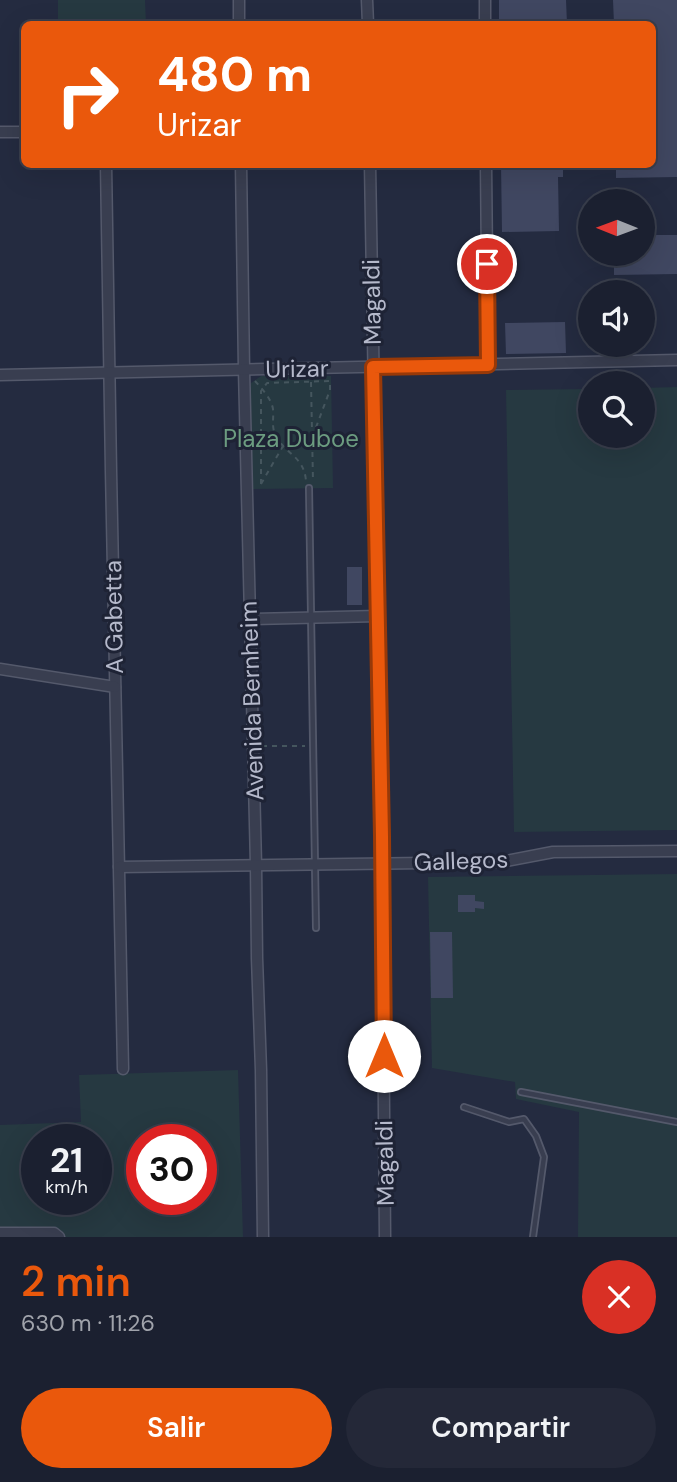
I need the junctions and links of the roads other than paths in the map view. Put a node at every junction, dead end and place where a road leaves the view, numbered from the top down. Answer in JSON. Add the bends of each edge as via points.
{"nodes":[{"id":1,"x":239,"y":0,"type":"edge"},
{"id":2,"x":367,"y":0,"type":"edge"},
{"id":3,"x":485,"y":0,"type":"edge"},
{"id":4,"x":239,"y":21,"type":"edge"},
{"id":5,"x":368,"y":21,"type":"edge"},
{"id":6,"x":485,"y":21,"type":"edge"},
{"id":7,"x":0,"y":132,"type":"edge"},
{"id":8,"x":21,"y":132,"type":"edge"},
{"id":9,"x":106,"y":168,"type":"edge"},
{"id":10,"x":241,"y":168,"type":"edge"},
{"id":11,"x":370,"y":168,"type":"edge"},
{"id":12,"x":486,"y":168,"type":"edge"},
{"id":13,"x":677,"y":360,"type":"edge"},
{"id":14,"x":488,"y":365,"type":"junction"},
{"id":15,"x":373,"y":367,"type":"junction"},
{"id":16,"x":244,"y":370,"type":"junction"},
{"id":17,"x":109,"y":373,"type":"junction"},
{"id":18,"x":0,"y":375,"type":"edge"},
{"id":19,"x":309,"y":488,"type":"road end"},
{"id":20,"x":378,"y":616,"type":"junction"},
{"id":21,"x":311,"y":617,"type":"junction"},
{"id":22,"x":249,"y":619,"type":"junction"},
{"id":23,"x":0,"y":669,"type":"edge"},
{"id":24,"x":115,"y":687,"type":"junction"},
{"id":25,"x":677,"y":851,"type":"edge"},
{"id":26,"x":382,"y":863,"type":"junction"},
{"id":27,"x":315,"y":864,"type":"junction"},
{"id":28,"x":256,"y":865,"type":"junction"},
{"id":29,"x":119,"y":867,"type":"junction"},
{"id":30,"x":316,"y":928,"type":"dead end"},
{"id":31,"x":123,"y":1069,"type":"dead end"},
{"id":32,"x":521,"y":1092,"type":"dead end"},
{"id":33,"x":464,"y":1107,"type":"dead end"},
{"id":34,"x":677,"y":1122,"type":"edge"},
{"id":35,"x":0,"y":1233,"type":"edge"},
{"id":36,"x":59,"y":1237,"type":"edge"},
{"id":37,"x":263,"y":1237,"type":"edge"},
{"id":38,"x":386,"y":1237,"type":"edge"},
{"id":39,"x":533,"y":1237,"type":"edge"}],
"edges":[{"from":1,"to":4,"type":"street"},
{"from":2,"to":5,"type":"street"},
{"from":3,"to":6,"type":"street"},
{"from":7,"to":8,"type":"street"},
{"from":9,"to":17,"type":"street","name":"A Gabetta"},
{"from":10,"to":16,"type":"street","name":"Avenida Bernheim"},
{"from":11,"to":15,"type":"street","name":"Magaldi"},
{"from":12,"to":14,"type":"street"},
{"from":13,"to":14,"type":"street","name":"Urizar"},
{"from":14,"to":15,"type":"street","name":"Urizar"},
{"from":15,"to":16,"type":"street","name":"Urizar"},
{"from":15,"to":20,"type":"street","name":"Magaldi"},
{"from":16,"to":17,"type":"street","name":"Urizar"},
{"from":16,"to":22,"type":"street","name":"Avenida Bernheim"},
{"from":17,"to":18,"type":"street","name":"Urizar"},
{"from":17,"to":24,"type":"street","name":"A Gabetta"},
{"from":19,"to":21,"type":"lane"},
{"from":20,"to":21,"type":"street"},
{"from":20,"to":26,"type":"street","name":"Magaldi"},
{"from":21,"to":22,"type":"street"},
{"from":21,"to":27,"type":"lane"},
{"from":22,"to":28,"type":"street","name":"Avenida Bernheim"},
{"from":23,"to":24,"type":"street"},
{"from":24,"to":29,"type":"street","name":"A Gabetta"},
{"from":25,"to":26,"type":"street","name":"Gallegos","via":[[553,852],[500,862]]},
{"from":26,"to":27,"type":"street","name":"Gallegos"},
{"from":26,"to":38,"type":"street","name":"Magaldi"},
{"from":27,"to":28,"type":"street","name":"Gallegos"},
{"from":27,"to":30,"type":"lane"},
{"from":28,"to":29,"type":"street","name":"Gallegos"},
{"from":28,"to":37,"type":"street","name":"Avenida Bernheim"},
{"from":29,"to":31,"type":"street","name":"A Gabetta"},
{"from":32,"to":34,"type":"lane"},
{"from":33,"to":39,"type":"lane","via":[[509,1122],[524,1119],[536,1136],[544,1157]]},
{"from":35,"to":36,"type":"street","via":[[36,1231]]}]}
